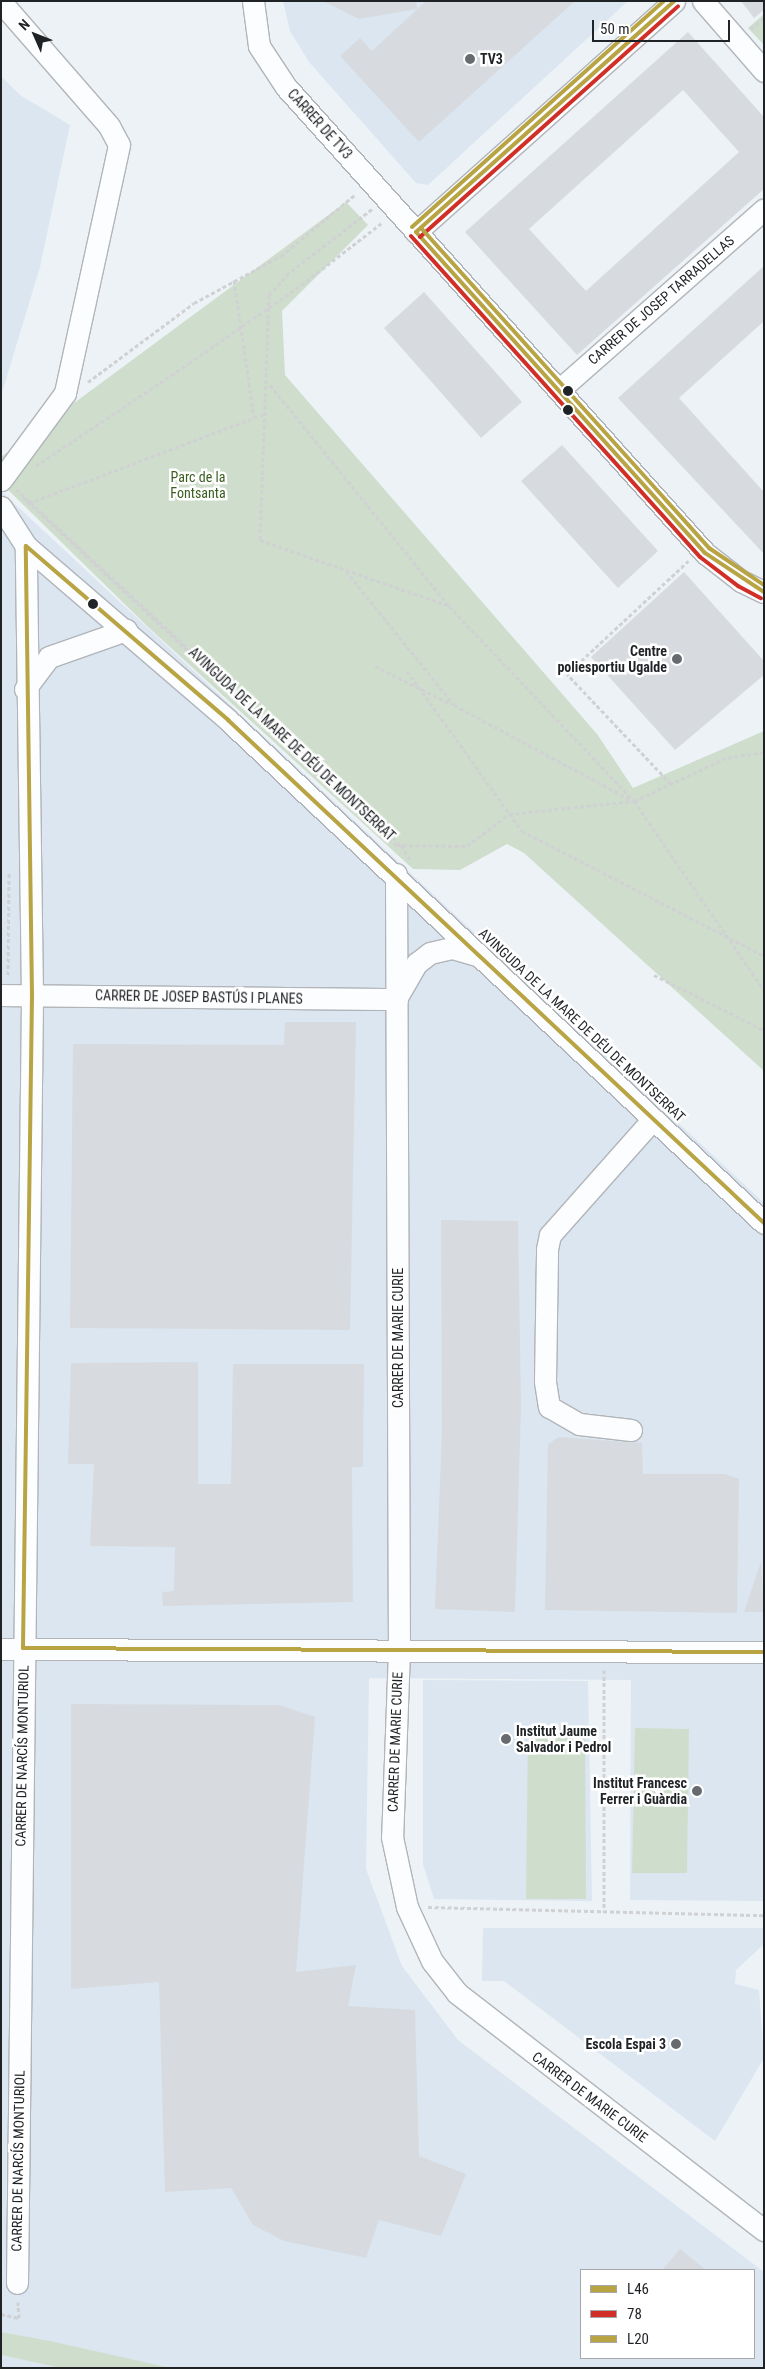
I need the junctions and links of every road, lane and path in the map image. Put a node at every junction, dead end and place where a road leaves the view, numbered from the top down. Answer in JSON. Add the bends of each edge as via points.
{"nodes":[{"id":1,"x":253,"y":1,"type":"edge"},
{"id":2,"x":674,"y":1,"type":"edge"},
{"id":3,"x":703,"y":1,"type":"edge"},
{"id":4,"x":1,"y":2,"type":"edge"},
{"id":5,"x":764,"y":71,"type":"edge"},
{"id":6,"x":371,"y":181,"type":"junction"},
{"id":7,"x":392,"y":205,"type":"junction"},
{"id":8,"x":764,"y":209,"type":"edge"},
{"id":9,"x":416,"y":232,"type":"junction"},
{"id":10,"x":234,"y":280,"type":"junction"},
{"id":11,"x":269,"y":384,"type":"junction"},
{"id":12,"x":559,"y":390,"type":"junction"},
{"id":13,"x":65,"y":394,"type":"junction"},
{"id":14,"x":267,"y":413,"type":"junction"},
{"id":15,"x":254,"y":417,"type":"junction"},
{"id":16,"x":27,"y":473,"type":"dead end"},
{"id":17,"x":6,"y":482,"type":"edge"},
{"id":18,"x":29,"y":502,"type":"junction"},
{"id":19,"x":4,"y":509,"type":"edge"},
{"id":20,"x":26,"y":546,"type":"junction"},
{"id":21,"x":346,"y":571,"type":"junction"},
{"id":22,"x":677,"y":572,"type":"dead end"},
{"id":23,"x":764,"y":592,"type":"edge"},
{"id":24,"x":449,"y":606,"type":"junction"},
{"id":25,"x":126,"y":630,"type":"junction"},
{"id":26,"x":375,"y":666,"type":"dead end"},
{"id":27,"x":407,"y":671,"type":"dead end"},
{"id":28,"x":419,"y":688,"type":"junction"},
{"id":29,"x":26,"y":689,"type":"junction"},
{"id":30,"x":454,"y":705,"type":"junction"},
{"id":31,"x":764,"y":751,"type":"edge"},
{"id":32,"x":671,"y":784,"type":"junction"},
{"id":33,"x":634,"y":802,"type":"junction"},
{"id":34,"x":509,"y":814,"type":"junction"},
{"id":35,"x":401,"y":845,"type":"junction"},
{"id":36,"x":405,"y":870,"type":"junction"},
{"id":37,"x":725,"y":935,"type":"junction"},
{"id":38,"x":480,"y":956,"type":"junction"},
{"id":39,"x":764,"y":956,"type":"edge"},
{"id":40,"x":654,"y":975,"type":"dead end"},
{"id":41,"x":764,"y":990,"type":"edge"},
{"id":42,"x":1,"y":995,"type":"edge"},
{"id":43,"x":32,"y":995,"type":"junction"},
{"id":44,"x":397,"y":999,"type":"junction"},
{"id":45,"x":764,"y":1030,"type":"edge"},
{"id":46,"x":653,"y":1119,"type":"junction"},
{"id":47,"x":764,"y":1223,"type":"edge"},
{"id":48,"x":630,"y":1430,"type":"dead end"},
{"id":49,"x":23,"y":1648,"type":"junction"},
{"id":50,"x":1,"y":1649,"type":"edge"},
{"id":51,"x":399,"y":1650,"type":"junction"},
{"id":52,"x":604,"y":1652,"type":"junction"},
{"id":53,"x":764,"y":1652,"type":"edge"},
{"id":54,"x":420,"y":1907,"type":"junction"},
{"id":55,"x":604,"y":1912,"type":"junction"},
{"id":56,"x":764,"y":1915,"type":"edge"},
{"id":57,"x":764,"y":2230,"type":"edge"},
{"id":58,"x":17,"y":2283,"type":"joint"},
{"id":59,"x":1,"y":2314,"type":"edge"}],
"edges":[{"from":1,"to":6,"type":"street","name":"CARRER DE TV3","via":[[259,46],[275,71]]},
{"from":2,"to":9,"type":"street"},
{"from":3,"to":5,"type":"street"},
{"from":4,"to":13,"type":"street","via":[[108,126],[119,145]]},
{"from":6,"to":7,"type":"street","name":"CARRER DE TV3"},
{"from":6,"to":10,"type":"path","via":[[281,256]]},
{"from":7,"to":9,"type":"street","name":"CARRER DE TV3"},
{"from":7,"to":11,"type":"path","via":[[289,273],[269,295]]},
{"from":7,"to":16,"type":"path","bridge":true,"via":[[296,289]]},
{"from":8,"to":12,"type":"street","name":"CARRER DE JOSEP TARRADELLAS"},
{"from":9,"to":12,"type":"street","name":"CARRER DE TV3"},
{"from":10,"to":13,"type":"path"},
{"from":10,"to":15,"type":"path"},
{"from":11,"to":14,"type":"path"},
{"from":11,"to":24,"type":"path"},
{"from":12,"to":23,"type":"street","name":"CARRER DE TV3","via":[[705,553],[741,582]]},
{"from":13,"to":17,"type":"street"},
{"from":14,"to":15,"type":"path"},
{"from":14,"to":21,"type":"path","via":[[260,540]]},
{"from":15,"to":18,"type":"path"},
{"from":17,"to":18,"type":"path","name":"AVINGUDA DE LA MARE DE DÉU DE MONTSERRAT"},
{"from":18,"to":19,"type":"path"},
{"from":18,"to":35,"type":"path","name":"AVINGUDA DE LA MARE DE DÉU DE MONTSERRAT"},
{"from":19,"to":20,"type":"street","name":"AVINGUDA DE LA MARE DE DÉU DE MONTSERRAT"},
{"from":20,"to":25,"type":"street","name":"AVINGUDA DE LA MARE DE DÉU DE MONTSERRAT"},
{"from":20,"to":29,"type":"street","name":"CARRER DE NARCÍS MONTURIOL"},
{"from":21,"to":24,"type":"path"},
{"from":21,"to":30,"type":"path"},
{"from":22,"to":32,"type":"path","via":[[567,674]]},
{"from":24,"to":33,"type":"path"},
{"from":25,"to":29,"type":"street","via":[[49,657]]},
{"from":25,"to":36,"type":"street","name":"AVINGUDA DE LA MARE DE DÉU DE MONTSERRAT"},
{"from":26,"to":28,"type":"path"},
{"from":27,"to":28,"type":"path"},
{"from":28,"to":30,"type":"path"},
{"from":28,"to":34,"type":"path"},
{"from":29,"to":43,"type":"street","name":"CARRER DE NARCÍS MONTURIOL"},
{"from":30,"to":33,"type":"path"},
{"from":31,"to":32,"type":"path","via":[[726,758]]},
{"from":32,"to":33,"type":"path"},
{"from":33,"to":34,"type":"path"},
{"from":33,"to":37,"type":"path"},
{"from":34,"to":35,"type":"path","via":[[468,846]]},
{"from":34,"to":37,"type":"path","via":[[522,831]]},
{"from":35,"to":36,"type":"path","name":"AVINGUDA DE LA MARE DE DÉU DE MONTSERRAT"},
{"from":36,"to":38,"type":"street","name":"AVINGUDA DE LA MARE DE DÉU DE MONTSERRAT"},
{"from":36,"to":44,"type":"street","name":"CARRER DE MARIE CURIE"},
{"from":37,"to":39,"type":"path"},
{"from":37,"to":41,"type":"path"},
{"from":38,"to":44,"type":"street","name":"CARRER DE MARIE CURIE","via":[[452,948],[430,953],[417,963]]},
{"from":38,"to":46,"type":"street","name":"AVINGUDA DE LA MARE DE DÉU DE MONTSERRAT"},
{"from":40,"to":45,"type":"path"},
{"from":42,"to":43,"type":"street","name":"CARRER DE JOSEP BASTÚS I PLANES"},
{"from":43,"to":44,"type":"street","name":"CARRER DE JOSEP BASTÚS I PLANES"},
{"from":43,"to":49,"type":"street","name":"CARRER DE NARCÍS MONTURIOL"},
{"from":44,"to":51,"type":"street","name":"CARRER DE MARIE CURIE"},
{"from":46,"to":47,"type":"street","name":"AVINGUDA DE LA MARE DE DÉU DE MONTSERRAT"},
{"from":46,"to":48,"type":"street","via":[[550,1235],[547,1248],[545,1381],[549,1407],[579,1424]]},
{"from":49,"to":50,"type":"street"},
{"from":49,"to":51,"type":"street"},
{"from":49,"to":58,"type":"street","name":"CARRER DE NARCÍS MONTURIOL"},
{"from":51,"to":52,"type":"street"},
{"from":51,"to":54,"type":"street","name":"CARRER DE MARIE CURIE","via":[[392,1837]]},
{"from":52,"to":53,"type":"street"},
{"from":52,"to":55,"type":"path"},
{"from":54,"to":55,"type":"path"},
{"from":54,"to":57,"type":"street","name":"CARRER DE MARIE CURIE","via":[[432,1961],[463,1998]]},
{"from":55,"to":56,"type":"path"},
{"from":58,"to":59,"type":"path","via":[[19,2318]]}]}
